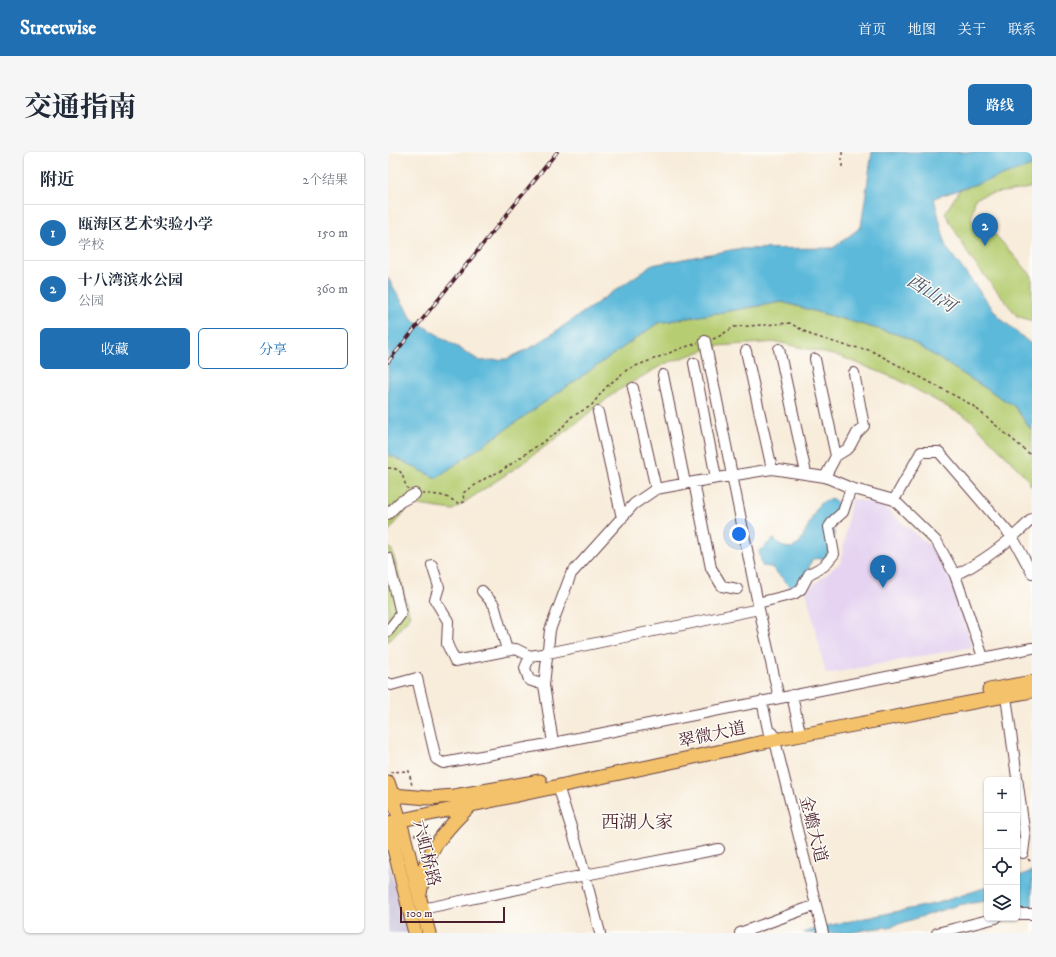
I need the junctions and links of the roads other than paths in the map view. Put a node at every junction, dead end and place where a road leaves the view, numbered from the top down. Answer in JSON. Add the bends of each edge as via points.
{"nodes":[{"id":1,"x":705,"y":341,"type":"road end"},
{"id":2,"x":779,"y":349,"type":"dead end"},
{"id":3,"x":746,"y":351,"type":"dead end"},
{"id":4,"x":815,"y":359,"type":"dead end"},
{"id":5,"x":694,"y":363,"type":"dead end"},
{"id":6,"x":854,"y":374,"type":"dead end"},
{"id":7,"x":663,"y":375,"type":"dead end"},
{"id":8,"x":633,"y":388,"type":"dead end"},
{"id":9,"x":598,"y":412,"type":"dead end"},
{"id":10,"x":836,"y":456,"type":"junction"},
{"id":11,"x":772,"y":469,"type":"junction"},
{"id":12,"x":806,"y":473,"type":"junction"},
{"id":13,"x":732,"y":475,"type":"junction"},
{"id":14,"x":826,"y":477,"type":"junction"},
{"id":15,"x":716,"y":478,"type":"junction"},
{"id":16,"x":690,"y":482,"type":"junction"},
{"id":17,"x":851,"y":488,"type":"junction"},
{"id":18,"x":656,"y":489,"type":"junction"},
{"id":19,"x":415,"y":494,"type":"road end"},
{"id":20,"x":894,"y":500,"type":"junction"},
{"id":21,"x":388,"y":514,"type":"edge"},
{"id":22,"x":622,"y":518,"type":"junction"},
{"id":23,"x":1032,"y":519,"type":"edge"},
{"id":24,"x":1013,"y":538,"type":"junction"},
{"id":25,"x":388,"y":558,"type":"edge"},
{"id":26,"x":432,"y":565,"type":"dead end"},
{"id":27,"x":1032,"y":573,"type":"edge"},
{"id":28,"x":954,"y":576,"type":"junction"},
{"id":29,"x":737,"y":590,"type":"dead end"},
{"id":30,"x":482,"y":591,"type":"dead end"},
{"id":31,"x":759,"y":606,"type":"junction"},
{"id":32,"x":388,"y":631,"type":"edge"},
{"id":33,"x":1032,"y":648,"type":"edge"},
{"id":34,"x":507,"y":650,"type":"junction"},
{"id":35,"x":548,"y":653,"type":"junction"},
{"id":36,"x":530,"y":656,"type":"junction"},
{"id":37,"x":983,"y":657,"type":"junction"},
{"id":38,"x":1032,"y":682,"type":"edge"},
{"id":39,"x":388,"y":683,"type":"edge"},
{"id":40,"x":544,"y":685,"type":"junction"},
{"id":41,"x":1032,"y":691,"type":"edge"},
{"id":42,"x":792,"y":695,"type":"junction"},
{"id":43,"x":1006,"y":696,"type":"junction"},
{"id":44,"x":779,"y":698,"type":"junction"},
{"id":45,"x":762,"y":701,"type":"junction"},
{"id":46,"x":799,"y":728,"type":"junction"},
{"id":47,"x":772,"y":736,"type":"junction"},
{"id":48,"x":553,"y":743,"type":"junction"},
{"id":49,"x":388,"y":782,"type":"edge"},
{"id":50,"x":558,"y":786,"type":"junction"},
{"id":51,"x":390,"y":795,"type":"edge"},
{"id":52,"x":472,"y":804,"type":"junction"},
{"id":53,"x":392,"y":823,"type":"edge"},
{"id":54,"x":719,"y":849,"type":"dead end"},
{"id":55,"x":1023,"y":853,"type":"dead end"},
{"id":56,"x":585,"y":875,"type":"junction"},
{"id":57,"x":421,"y":904,"type":"junction"},
{"id":58,"x":816,"y":905,"type":"junction"},
{"id":59,"x":1020,"y":914,"type":"edge"},
{"id":60,"x":1032,"y":914,"type":"edge"},
{"id":61,"x":984,"y":921,"type":"edge"},
{"id":62,"x":822,"y":929,"type":"edge"},
{"id":63,"x":415,"y":933,"type":"edge"},
{"id":64,"x":429,"y":933,"type":"edge"},
{"id":65,"x":600,"y":933,"type":"edge"},
{"id":66,"x":740,"y":933,"type":"edge"},
{"id":67,"x":937,"y":933,"type":"edge"}],
"edges":[{"from":1,"to":13,"type":"street"},
{"from":2,"to":12,"type":"street"},
{"from":3,"to":11,"type":"street"},
{"from":4,"to":10,"type":"street"},
{"from":5,"to":15,"type":"street"},
{"from":6,"to":10,"type":"street","via":[[864,426],[849,448]]},
{"from":7,"to":16,"type":"street"},
{"from":8,"to":18,"type":"street"},
{"from":9,"to":22,"type":"street"},
{"from":10,"to":14,"type":"street"},
{"from":11,"to":12,"type":"street"},
{"from":11,"to":13,"type":"street"},
{"from":12,"to":14,"type":"street"},
{"from":13,"to":15,"type":"street"},
{"from":13,"to":31,"type":"street"},
{"from":14,"to":17,"type":"street"},
{"from":15,"to":16,"type":"street"},
{"from":16,"to":18,"type":"street"},
{"from":16,"to":29,"type":"street","via":[[711,568],[722,586]]},
{"from":17,"to":20,"type":"street"},
{"from":17,"to":31,"type":"street","via":[[843,512],[829,527],[834,554],[824,566],[810,574],[801,589],[794,594]]},
{"from":18,"to":22,"type":"street","via":[[634,504]]},
{"from":19,"to":21,"type":"street","via":[[400,502]]},
{"from":20,"to":24,"type":"street","via":[[921,452],[939,452]]},
{"from":20,"to":28,"type":"street","via":[[937,542]]},
{"from":22,"to":35,"type":"street","via":[[571,574],[550,630]]},
{"from":23,"to":24,"type":"street"},
{"from":24,"to":27,"type":"street"},
{"from":24,"to":28,"type":"street"},
{"from":25,"to":32,"type":"street","via":[[401,614]]},
{"from":26,"to":34,"type":"street","via":[[439,587],[435,600],[448,621],[447,644],[455,661]]},
{"from":28,"to":37,"type":"street"},
{"from":30,"to":34,"type":"street","via":[[494,605]]},
{"from":31,"to":35,"type":"street"},
{"from":31,"to":44,"type":"street"},
{"from":33,"to":37,"type":"street"},
{"from":34,"to":36,"type":"street","via":[[516,649]]},
{"from":35,"to":36,"type":"street"},
{"from":35,"to":40,"type":"street"},
{"from":36,"to":40,"type":"street","via":[[525,668],[529,680]]},
{"from":37,"to":42,"type":"street"},
{"from":38,"to":46,"type":"main road","name":"翠微大道"},
{"from":39,"to":48,"type":"street","via":[[391,685],[417,678],[436,759],[443,763]]},
{"from":40,"to":48,"type":"street"},
{"from":41,"to":43,"type":"main road","name":"翠微大道"},
{"from":42,"to":44,"type":"street"},
{"from":42,"to":46,"type":"street"},
{"from":43,"to":47,"type":"main road","name":"翠微大道"},
{"from":43,"to":55,"type":"street","via":[[1025,837]]},
{"from":44,"to":45,"type":"street"},
{"from":45,"to":47,"type":"street","name":"金蟾大道"},
{"from":45,"to":48,"type":"street"},
{"from":46,"to":47,"type":"main road","name":"翠微大道"},
{"from":47,"to":50,"type":"main road","name":"翠微大道"},
{"from":47,"to":51,"type":"main road","name":"翠微大道","via":[[454,796],[415,798]]},
{"from":47,"to":58,"type":"street","name":"金蟾大道"},
{"from":49,"to":51,"type":"main road","name":"六虹桥路"},
{"from":50,"to":52,"type":"main road","name":"翠微大道"},
{"from":50,"to":56,"type":"street"},
{"from":51,"to":53,"type":"main road","name":"六虹桥路"},
{"from":52,"to":53,"type":"main road","name":"翠微大道"},
{"from":52,"to":57,"type":"main road","via":[[435,846],[426,863]]},
{"from":53,"to":57,"type":"main road","name":"六虹桥路"},
{"from":53,"to":63,"type":"main road","name":"六虹桥路"},
{"from":54,"to":56,"type":"street"},
{"from":56,"to":57,"type":"street"},
{"from":56,"to":65,"type":"street"},
{"from":57,"to":64,"type":"main road","name":"六虹桥路"},
{"from":58,"to":62,"type":"street","name":"金蟾大道"},
{"from":58,"to":66,"type":"street"},
{"from":59,"to":60,"type":"street"},
{"from":61,"to":67,"type":"street"}]}
